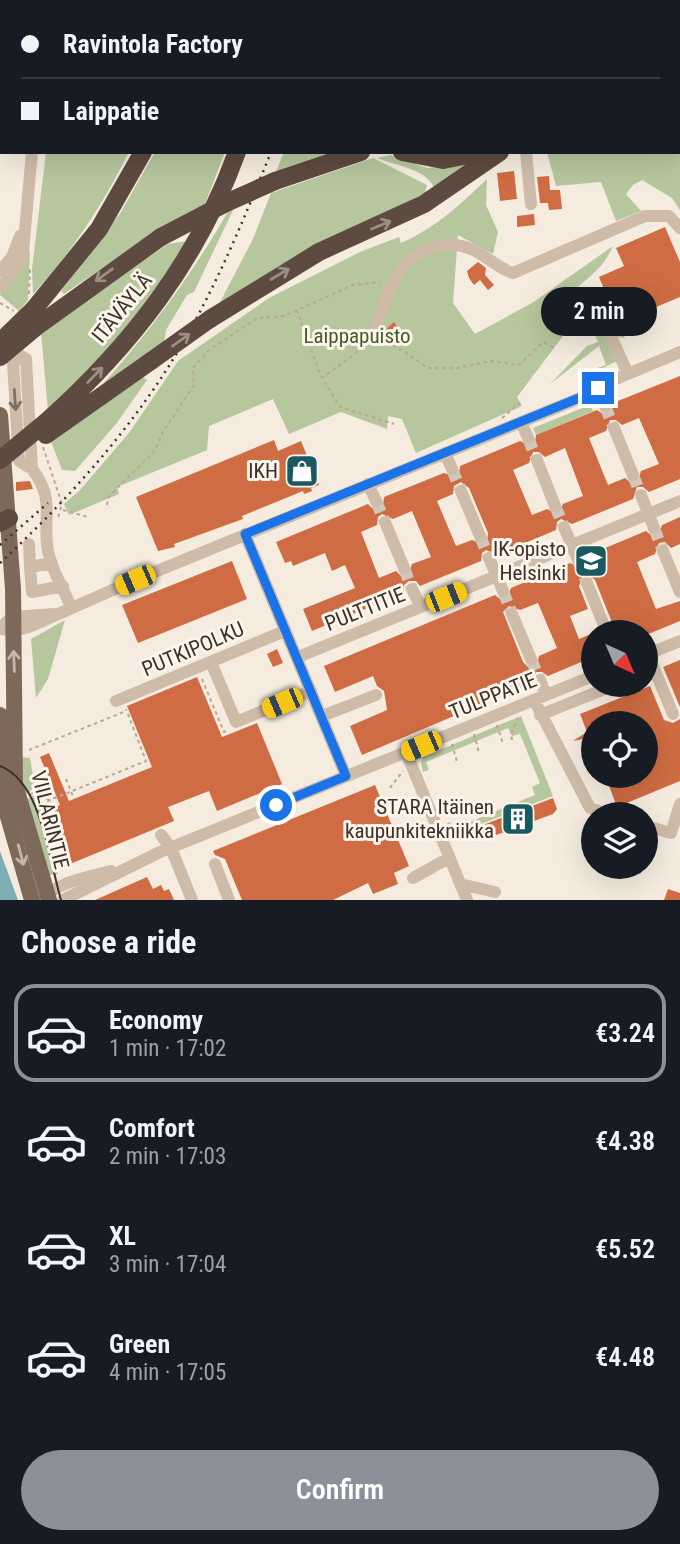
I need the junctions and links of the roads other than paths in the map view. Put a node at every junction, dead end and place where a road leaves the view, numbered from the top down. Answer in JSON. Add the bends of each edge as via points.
{"nodes":[{"id":1,"x":32,"y":154,"type":"edge"},
{"id":2,"x":136,"y":154,"type":"edge"},
{"id":3,"x":142,"y":154,"type":"edge"},
{"id":4,"x":236,"y":154,"type":"edge"},
{"id":5,"x":247,"y":154,"type":"edge"},
{"id":6,"x":355,"y":154,"type":"edge"},
{"id":7,"x":412,"y":154,"type":"edge"},
{"id":8,"x":474,"y":154,"type":"edge"},
{"id":9,"x":497,"y":154,"type":"edge"},
{"id":10,"x":526,"y":154,"type":"edge"},
{"id":11,"x":130,"y":180,"type":"junction"},
{"id":12,"x":531,"y":204,"type":"dead end"},
{"id":13,"x":24,"y":222,"type":"junction"},
{"id":14,"x":680,"y":228,"type":"edge"},
{"id":15,"x":200,"y":237,"type":"junction"},
{"id":16,"x":0,"y":271,"type":"edge"},
{"id":17,"x":0,"y":288,"type":"edge"},
{"id":18,"x":589,"y":301,"type":"dead end"},
{"id":19,"x":374,"y":331,"type":"road end"},
{"id":20,"x":0,"y":342,"type":"edge"},
{"id":21,"x":680,"y":352,"type":"edge"},
{"id":22,"x":0,"y":357,"type":"edge"},
{"id":23,"x":14,"y":370,"type":"dead end"},
{"id":24,"x":628,"y":374,"type":"junction"},
{"id":25,"x":584,"y":379,"type":"dead end"},
{"id":26,"x":601,"y":386,"type":"junction"},
{"id":27,"x":605,"y":406,"type":"tunnel mouth"},
{"id":28,"x":0,"y":415,"type":"edge"},
{"id":29,"x":521,"y":422,"type":"junction"},
{"id":30,"x":46,"y":428,"type":"junction"},
{"id":31,"x":614,"y":428,"type":"tunnel mouth"},
{"id":32,"x":528,"y":438,"type":"tunnel mouth"},
{"id":33,"x":445,"y":453,"type":"junction"},
{"id":34,"x":0,"y":460,"type":"edge"},
{"id":35,"x":537,"y":460,"type":"tunnel mouth"},
{"id":36,"x":0,"y":466,"type":"edge"},
{"id":37,"x":452,"y":469,"type":"tunnel mouth"},
{"id":38,"x":633,"y":475,"type":"tunnel mouth"},
{"id":39,"x":368,"y":484,"type":"junction"},
{"id":40,"x":461,"y":491,"type":"tunnel mouth"},
{"id":41,"x":641,"y":495,"type":"tunnel mouth"},
{"id":42,"x":376,"y":501,"type":"tunnel mouth"},
{"id":43,"x":680,"y":501,"type":"edge"},
{"id":44,"x":555,"y":506,"type":"tunnel mouth"},
{"id":45,"x":649,"y":514,"type":"junction"},
{"id":46,"x":4,"y":520,"type":"edge"},
{"id":47,"x":385,"y":522,"type":"tunnel mouth"},
{"id":48,"x":564,"y":527,"type":"tunnel mouth"},
{"id":49,"x":654,"y":528,"type":"tunnel mouth"},
{"id":50,"x":245,"y":534,"type":"junction"},
{"id":51,"x":480,"y":536,"type":"tunnel mouth"},
{"id":52,"x":29,"y":544,"type":"dead end"},
{"id":53,"x":572,"y":545,"type":"junction"},
{"id":54,"x":663,"y":551,"type":"tunnel mouth"},
{"id":55,"x":489,"y":558,"type":"tunnel mouth"},
{"id":56,"x":578,"y":560,"type":"tunnel mouth"},
{"id":57,"x":41,"y":565,"type":"junction"},
{"id":58,"x":404,"y":568,"type":"tunnel mouth"},
{"id":59,"x":496,"y":576,"type":"junction"},
{"id":60,"x":587,"y":583,"type":"tunnel mouth"},
{"id":61,"x":53,"y":588,"type":"junction"},
{"id":62,"x":412,"y":589,"type":"tunnel mouth"},
{"id":63,"x":503,"y":591,"type":"tunnel mouth"},
{"id":64,"x":680,"y":592,"type":"edge"},
{"id":65,"x":71,"y":607,"type":"junction"},
{"id":66,"x":421,"y":607,"type":"junction"},
{"id":67,"x":512,"y":614,"type":"tunnel mouth"},
{"id":68,"x":603,"y":620,"type":"edge"},
{"id":69,"x":7,"y":626,"type":"edge"},
{"id":70,"x":285,"y":631,"type":"junction"},
{"id":71,"x":680,"y":641,"type":"edge"},
{"id":72,"x":658,"y":650,"type":"edge"},
{"id":73,"x":298,"y":657,"type":"junction"},
{"id":74,"x":531,"y":659,"type":"tunnel mouth"},
{"id":75,"x":211,"y":662,"type":"junction"},
{"id":76,"x":540,"y":680,"type":"tunnel mouth"},
{"id":77,"x":581,"y":681,"type":"edge"},
{"id":78,"x":658,"y":686,"type":"edge"},
{"id":79,"x":311,"y":691,"type":"junction"},
{"id":80,"x":376,"y":695,"type":"dead end"},
{"id":81,"x":585,"y":697,"type":"edge"},
{"id":82,"x":540,"y":698,"type":"junction"},
{"id":83,"x":120,"y":703,"type":"road end"},
{"id":84,"x":673,"y":714,"type":"dead end"},
{"id":85,"x":0,"y":715,"type":"edge"},
{"id":86,"x":540,"y":715,"type":"junction"},
{"id":87,"x":322,"y":716,"type":"junction"},
{"id":88,"x":406,"y":752,"type":"junction"},
{"id":89,"x":346,"y":776,"type":"junction"},
{"id":90,"x":5,"y":786,"type":"edge"},
{"id":91,"x":587,"y":802,"type":"edge"},
{"id":92,"x":680,"y":804,"type":"edge"},
{"id":93,"x":658,"y":830,"type":"edge"},
{"id":94,"x":161,"y":835,"type":"dead end"},
{"id":95,"x":171,"y":848,"type":"junction"},
{"id":96,"x":449,"y":858,"type":"junction"},
{"id":97,"x":135,"y":864,"type":"junction"},
{"id":98,"x":215,"y":864,"type":"dead end"},
{"id":99,"x":413,"y":878,"type":"dead end"},
{"id":100,"x":457,"y":878,"type":"junction"},
{"id":101,"x":495,"y":892,"type":"dead end"},
{"id":102,"x":43,"y":899,"type":"edge"},
{"id":103,"x":63,"y":900,"type":"edge"},
{"id":104,"x":191,"y":900,"type":"edge"},
{"id":105,"x":229,"y":900,"type":"edge"},
{"id":106,"x":467,"y":900,"type":"edge"}],
"edges":[{"from":1,"to":13,"type":"street"},
{"from":2,"to":11,"type":"highway"},
{"from":3,"to":11,"type":"highway"},
{"from":4,"to":15,"type":"highway","name":"ITÄVÄYLÄ"},
{"from":5,"to":15,"type":"highway","via":[[233,186]]},
{"from":6,"to":22,"type":"highway","one_way":true,"bridge":true,"via":[[275,181],[161,237]]},
{"from":7,"to":8,"type":"highway","via":[[443,160]]},
{"from":30,"to":9,"type":"highway","one_way":true,"bridge":true,"via":[[319,252],[418,208]]},
{"from":10,"to":12,"type":"street"},
{"from":11,"to":20,"type":"highway","bridge":true,"via":[[81,254]]},
{"from":13,"to":16,"type":"street","via":[[12,257]]},
{"from":13,"to":17,"type":"street","via":[[21,260]]},
{"from":14,"to":19,"type":"street","via":[[669,216],[645,216],[513,273],[459,245],[432,247],[402,266]]},
{"from":30,"to":15,"type":"highway","name":"ITÄVÄYLÄ","one_way":true,"via":[[122,348]]},
{"from":18,"to":24,"type":"street","via":[[604,321]]},
{"from":21,"to":24,"type":"street"},
{"from":23,"to":57,"type":"street","via":[[13,363],[21,356],[26,359],[32,469],[49,510]]},
{"from":24,"to":26,"type":"street"},
{"from":25,"to":26,"type":"street"},
{"from":26,"to":27,"type":"street"},
{"from":26,"to":29,"type":"street"},
{"from":28,"to":46,"type":"main road","name":"VIILARINTIE"},
{"from":29,"to":32,"type":"street"},
{"from":29,"to":33,"type":"street"},
{"from":30,"to":34,"type":"highway","name":"ITÄVÄYLÄ","bridge":true},
{"from":30,"to":36,"type":"highway"},
{"from":31,"to":38,"type":"street"},
{"from":33,"to":37,"type":"street"},
{"from":33,"to":39,"type":"street"},
{"from":35,"to":44,"type":"street"},
{"from":39,"to":42,"type":"street"},
{"from":39,"to":50,"type":"street"},
{"from":40,"to":51,"type":"street"},
{"from":41,"to":45,"type":"street"},
{"from":43,"to":45,"type":"street","name":"PULTTITIE"},
{"from":45,"to":49,"type":"street"},
{"from":45,"to":53,"type":"street","name":"PULTTITIE"},
{"from":46,"to":69,"type":"main road","name":"VIILARINTIE"},
{"from":47,"to":58,"type":"street"},
{"from":48,"to":53,"type":"street"},
{"from":50,"to":65,"type":"street"},
{"from":50,"to":70,"type":"street"},
{"from":52,"to":57,"type":"street"},
{"from":53,"to":56,"type":"street"},
{"from":53,"to":59,"type":"street","name":"PULTTITIE"},
{"from":54,"to":64,"type":"street"},
{"from":55,"to":59,"type":"street"},
{"from":57,"to":61,"type":"street"},
{"from":57,"to":61,"type":"street"},
{"from":59,"to":63,"type":"street"},
{"from":59,"to":66,"type":"street","name":"PULTTITIE"},
{"from":60,"to":68,"type":"street"},
{"from":61,"to":65,"type":"street"},
{"from":62,"to":66,"type":"street"},
{"from":65,"to":69,"type":"street"},
{"from":66,"to":73,"type":"street","name":"PULTTITIE"},
{"from":67,"to":74,"type":"street"},
{"from":90,"to":69,"type":"main road","name":"VIILARINTIE","one_way":true},
{"from":70,"to":73,"type":"street"},
{"from":70,"to":75,"type":"street","name":"PUTKIPOLKU"},
{"from":71,"to":72,"type":"street"},
{"from":73,"to":79,"type":"street"},
{"from":75,"to":79,"type":"street","via":[[236,722]]},
{"from":75,"to":83,"type":"street","name":"PUTKIPOLKU"},
{"from":76,"to":82,"type":"street"},
{"from":77,"to":82,"type":"street","name":"TULPPATIE"},
{"from":78,"to":84,"type":"street"},
{"from":79,"to":87,"type":"street"},
{"from":80,"to":87,"type":"street"},
{"from":81,"to":86,"type":"street"},
{"from":82,"to":86,"type":"street"},
{"from":82,"to":88,"type":"street","name":"TULPPATIE"},
{"from":85,"to":90,"type":"main road","name":"VIILARINTIE"},
{"from":86,"to":91,"type":"street","via":[[550,725]]},
{"from":87,"to":89,"type":"street"},
{"from":88,"to":89,"type":"street","name":"TULPPATIE"},
{"from":88,"to":96,"type":"street"},
{"from":89,"to":95,"type":"street","name":"TULPPATIE"},
{"from":90,"to":102,"type":"main road","name":"VIILARINTIE"},
{"from":92,"to":93,"type":"street","via":[[671,834]]},
{"from":94,"to":95,"type":"street"},
{"from":95,"to":97,"type":"street","name":"TULPPATIE"},
{"from":95,"to":104,"type":"street"},
{"from":96,"to":99,"type":"street"},
{"from":96,"to":100,"type":"street"},
{"from":97,"to":102,"type":"street","name":"TULPPATIE","via":[[77,880]]},
{"from":97,"to":103,"type":"street","name":"TULPPATIE"},
{"from":98,"to":105,"type":"street"},
{"from":100,"to":101,"type":"street"},
{"from":100,"to":106,"type":"street"}]}
